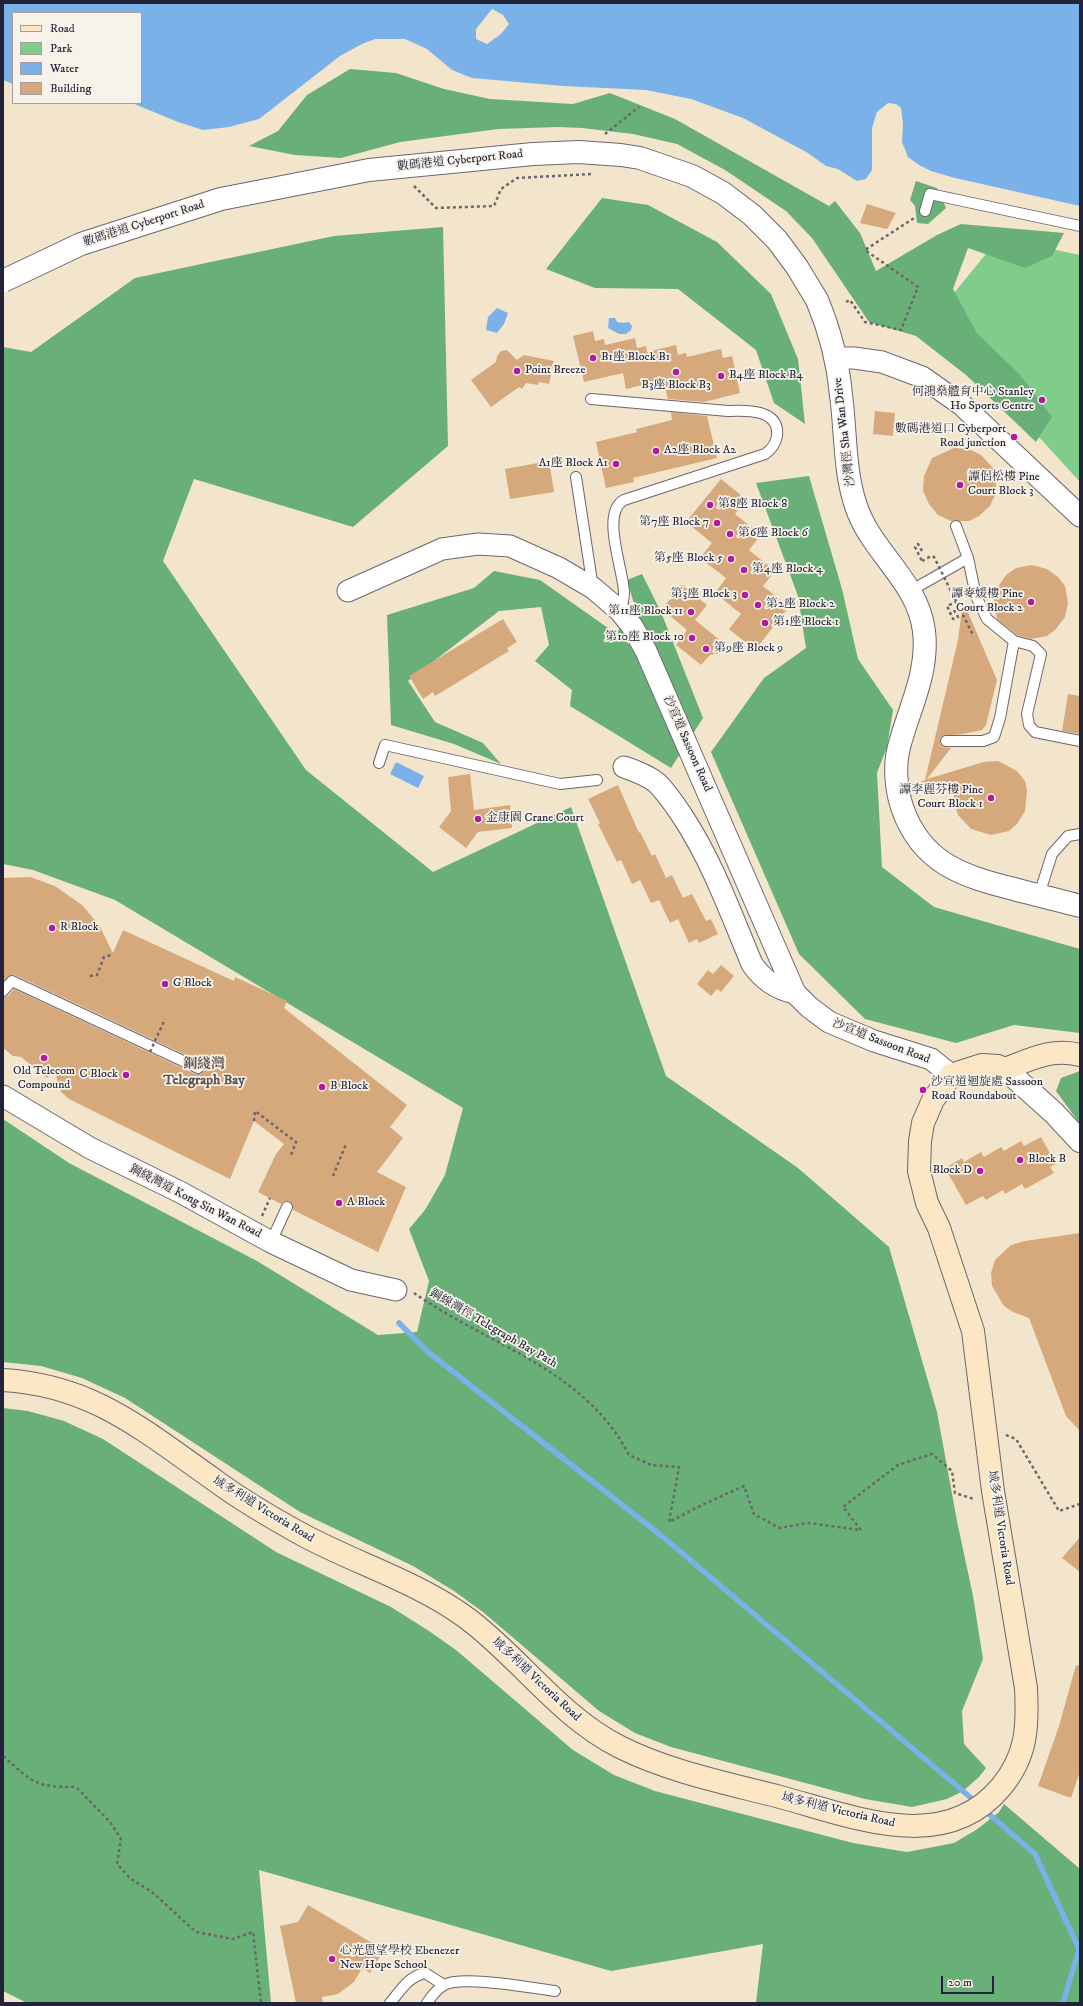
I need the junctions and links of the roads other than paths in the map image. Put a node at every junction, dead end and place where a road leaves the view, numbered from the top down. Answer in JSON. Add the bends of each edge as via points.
{"nodes":[{"id":1,"x":925,"y":211,"type":"road end"},
{"id":2,"x":1080,"y":226,"type":"edge"},
{"id":3,"x":3,"y":281,"type":"edge"},
{"id":4,"x":836,"y":358,"type":"junction"},
{"id":5,"x":591,"y":399,"type":"dead end"},
{"id":6,"x":576,"y":477,"type":"dead end"},
{"id":7,"x":1080,"y":516,"type":"edge"},
{"id":8,"x":956,"y":526,"type":"dead end"},
{"id":9,"x":968,"y":558,"type":"junction"},
{"id":10,"x":593,"y":588,"type":"junction"},
{"id":11,"x":348,"y":591,"type":"dead end"},
{"id":12,"x":910,"y":591,"type":"junction"},
{"id":13,"x":620,"y":611,"type":"junction"},
{"id":14,"x":1014,"y":641,"type":"junction"},
{"id":15,"x":946,"y":741,"type":"dead end"},
{"id":16,"x":1080,"y":741,"type":"edge"},
{"id":17,"x":379,"y":763,"type":"dead end"},
{"id":18,"x":624,"y":767,"type":"dead end"},
{"id":19,"x":597,"y":780,"type":"dead end"},
{"id":20,"x":1080,"y":834,"type":"edge"},
{"id":21,"x":1039,"y":895,"type":"junction"},
{"id":22,"x":1080,"y":906,"type":"edge"},
{"id":23,"x":3,"y":991,"type":"edge"},
{"id":24,"x":795,"y":993,"type":"junction"},
{"id":25,"x":1080,"y":1055,"type":"edge"},
{"id":26,"x":198,"y":1068,"type":"dead end"},
{"id":27,"x":1005,"y":1069,"type":"junction"},
{"id":28,"x":951,"y":1075,"type":"junction"},
{"id":29,"x":3,"y":1096,"type":"edge"},
{"id":30,"x":1080,"y":1141,"type":"edge"},
{"id":31,"x":288,"y":1207,"type":"dead end"},
{"id":32,"x":271,"y":1242,"type":"junction"},
{"id":33,"x":404,"y":1291,"type":"road end"},
{"id":34,"x":3,"y":1380,"type":"edge"},
{"id":35,"x":444,"y":1985,"type":"junction"},
{"id":36,"x":555,"y":1991,"type":"dead end"},
{"id":37,"x":390,"y":2003,"type":"edge"},
{"id":38,"x":427,"y":2003,"type":"edge"}],
"edges":[{"from":1,"to":2,"type":"lane","via":[[930,194]]},
{"from":3,"to":4,"type":"street","name":"數碼港道 Cyberport Road","bridge":true,"via":[[80,244],[221,199],[369,170],[533,154],[579,152],[621,155],[640,158],[687,174],[723,193],[752,215],[777,240],[817,300]]},
{"from":4,"to":7,"type":"street","via":[[882,362],[922,377],[962,405]]},
{"from":4,"to":12,"type":"street","name":"沙灣徑 Sha Wan Drive","via":[[848,468],[856,505],[867,531]]},
{"from":5,"to":13,"type":"lane","via":[[728,411],[747,410],[769,416],[777,430],[774,443],[765,454],[624,500],[618,505],[613,527],[624,593]]},
{"from":6,"to":10,"type":"lane"},
{"from":8,"to":9,"type":"lane"},
{"from":9,"to":12,"type":"lane"},
{"from":9,"to":14,"type":"lane","via":[[976,596],[987,619]]},
{"from":10,"to":11,"type":"street","name":"沙宣道 Sassoon Road","via":[[559,568],[516,549],[494,544],[478,544],[442,549]]},
{"from":10,"to":13,"type":"street","name":"沙宣道 Sassoon Road"},
{"from":12,"to":21,"type":"street","name":"沙灣徑 Sha Wan Drive","via":[[924,629],[924,661],[898,751],[897,782],[905,814],[921,842],[959,873]]},
{"from":13,"to":24,"type":"street","name":"沙宣道 Sassoon Road","via":[[632,626],[646,652]]},
{"from":14,"to":15,"type":"lane","via":[[994,737],[983,741]]},
{"from":14,"to":16,"type":"lane","via":[[1032,646],[1041,654],[1027,714],[1029,725],[1035,732]]},
{"from":17,"to":19,"type":"lane","via":[[385,745],[560,784]]},
{"from":18,"to":24,"type":"street","via":[[655,782],[671,800],[712,868],[752,964],[758,973],[775,987]]},
{"from":20,"to":21,"type":"lane","via":[[1068,836],[1052,854]]},
{"from":21,"to":22,"type":"street","name":"沙灣徑 Sha Wan Drive"},
{"from":23,"to":26,"type":"lane","via":[[12,981]]},
{"from":24,"to":28,"type":"street","name":"沙宣道 Sassoon Road","via":[[829,1022],[874,1041],[931,1059]]},
{"from":25,"to":27,"type":"main road","via":[[1066,1052],[1045,1054]]},
{"from":27,"to":28,"type":"main road","via":[[982,1065]]},
{"from":27,"to":30,"type":"street","via":[[1054,1113]]},
{"from":28,"to":34,"type":"main road","name":"域多利道 Victoria Road","via":[[933,1100],[923,1123],[919,1171],[927,1202],[939,1228],[974,1331],[994,1491],[1026,1688],[1027,1720],[1023,1750],[1009,1777],[987,1802],[961,1818],[946,1823],[912,1826],[865,1819],[705,1778],[647,1759],[618,1746],[584,1725],[490,1638],[440,1600],[278,1521],[230,1492],[136,1424],[102,1405],[52,1387]]},
{"from":29,"to":32,"type":"street","name":"鋼綫灣道 Kong Sin Wan Road","via":[[90,1148],[180,1192]]},
{"from":31,"to":32,"type":"lane"},
{"from":32,"to":33,"type":"street","name":"鋼綫灣道 Kong Sin Wan Road","via":[[351,1280]]},
{"from":35,"to":36,"type":"lane","via":[[455,1981],[470,1981]]},
{"from":35,"to":37,"type":"lane","via":[[425,1974],[417,1975],[409,1980]]},
{"from":35,"to":38,"type":"lane"}]}
